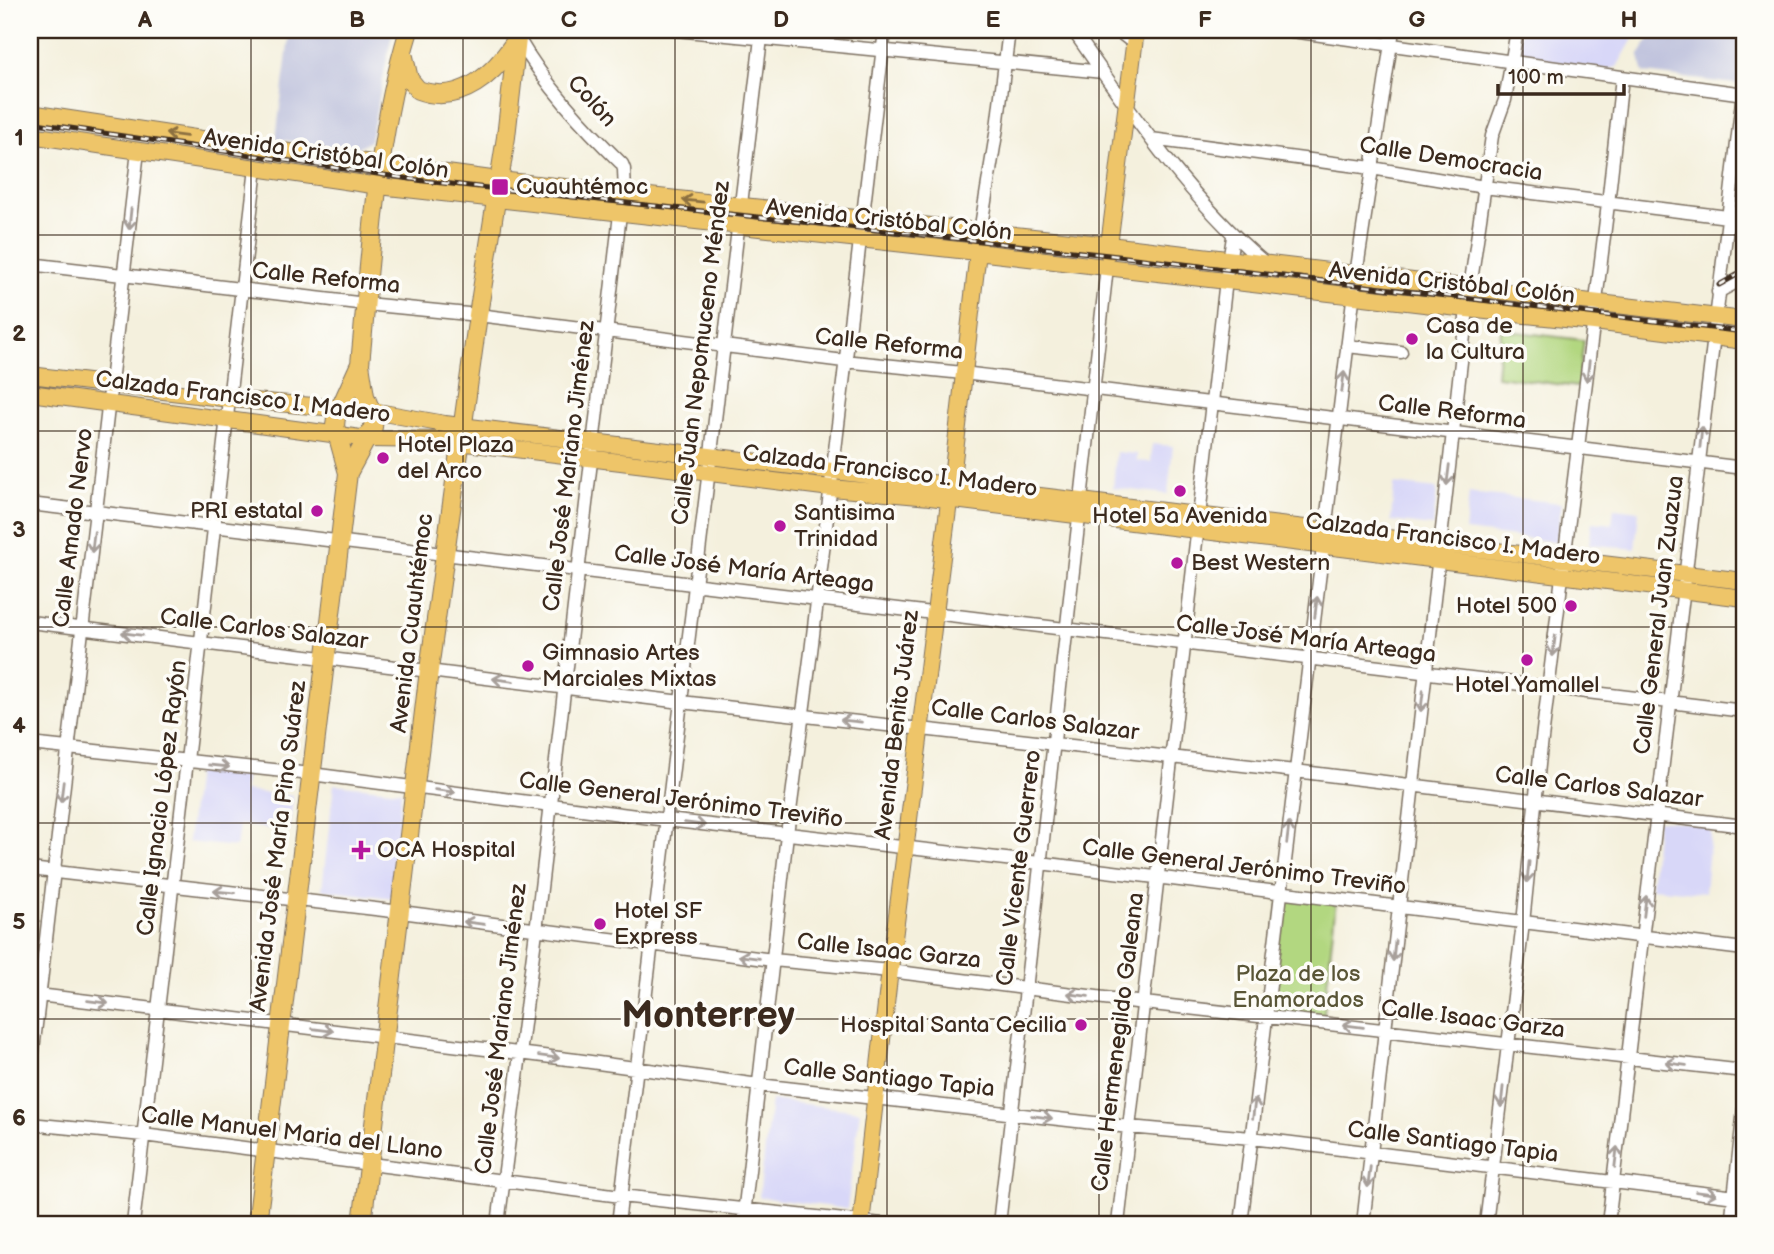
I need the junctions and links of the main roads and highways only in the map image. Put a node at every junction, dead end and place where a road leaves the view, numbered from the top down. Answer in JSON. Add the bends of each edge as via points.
{"nodes":[{"id":1,"x":410,"y":30,"type":"edge"},
{"id":2,"x":518,"y":34,"type":"edge"},
{"id":3,"x":1136,"y":37,"type":"edge"},
{"id":4,"x":403,"y":50,"type":"junction"},
{"id":5,"x":30,"y":113,"type":"edge"},
{"id":6,"x":30,"y":135,"type":"edge"},
{"id":7,"x":382,"y":165,"type":"junction"},
{"id":8,"x":499,"y":180,"type":"junction"},
{"id":9,"x":379,"y":186,"type":"junction"},
{"id":10,"x":496,"y":199,"type":"junction"},
{"id":11,"x":980,"y":232,"type":"junction"},
{"id":12,"x":1109,"y":245,"type":"junction"},
{"id":13,"x":977,"y":252,"type":"junction"},
{"id":14,"x":1107,"y":267,"type":"junction"},
{"id":15,"x":1744,"y":320,"type":"edge"},
{"id":16,"x":1744,"y":341,"type":"edge"},
{"id":17,"x":360,"y":364,"type":"junction"},
{"id":18,"x":30,"y":375,"type":"edge"},
{"id":19,"x":30,"y":393,"type":"edge"},
{"id":20,"x":340,"y":407,"type":"junction"},
{"id":21,"x":372,"y":411,"type":"junction"},
{"id":22,"x":461,"y":434,"type":"junction"},
{"id":23,"x":338,"y":435,"type":"junction"},
{"id":24,"x":368,"y":439,"type":"junction"},
{"id":25,"x":592,"y":450,"type":"junction"},
{"id":26,"x":348,"y":474,"type":"junction"},
{"id":27,"x":950,"y":492,"type":"junction"},
{"id":28,"x":1439,"y":552,"type":"junction"},
{"id":29,"x":1744,"y":581,"type":"edge"},
{"id":30,"x":1684,"y":582,"type":"junction"},
{"id":31,"x":1744,"y":598,"type":"edge"},
{"id":32,"x":861,"y":1223,"type":"edge"},
{"id":33,"x":257,"y":1224,"type":"edge"},
{"id":34,"x":362,"y":1224,"type":"edge"}],
"edges":[{"from":1,"to":4,"type":"highway","name":"Avenida José María Pino Suárez"},
{"from":2,"to":4,"type":"highway","via":[[484,79],[445,93],[426,93],[412,85]]},
{"from":2,"to":8,"type":"highway","name":"Avenida Cuauhtémoc"},
{"from":3,"to":12,"type":"main road"},
{"from":4,"to":7,"type":"highway","name":"Avenida José María Pino Suárez"},
{"from":7,"to":5,"type":"main road","name":"Avenida Cristóbal Colón","one_way":true},
{"from":6,"to":9,"type":"main road","name":"Avenida Cristóbal Colón"},
{"from":7,"to":8,"type":"main road","name":"Avenida Cristóbal Colón"},
{"from":7,"to":9,"type":"highway","name":"Avenida José María Pino Suárez"},
{"from":8,"to":10,"type":"highway","name":"Avenida Cuauhtémoc"},
{"from":11,"to":8,"type":"main road","name":"Avenida Cristóbal Colón","one_way":true},
{"from":9,"to":10,"type":"main road","name":"Avenida Cristóbal Colón"},
{"from":9,"to":17,"type":"highway","name":"Avenida José María Pino Suárez"},
{"from":10,"to":13,"type":"main road","name":"Avenida Cristóbal Colón"},
{"from":10,"to":22,"type":"highway","name":"Avenida Cuauhtémoc"},
{"from":11,"to":12,"type":"main road","name":"Avenida Cristóbal Colón"},
{"from":11,"to":13,"type":"main road","name":"Avenida Benito Juárez"},
{"from":12,"to":14,"type":"main road"},
{"from":12,"to":15,"type":"main road","name":"Avenida Cristóbal Colón"},
{"from":13,"to":14,"type":"main road","name":"Avenida Cristóbal Colón"},
{"from":13,"to":27,"type":"main road","name":"Avenida Benito Juárez"},
{"from":14,"to":16,"type":"main road","name":"Avenida Cristóbal Colón"},
{"from":17,"to":20,"type":"highway","name":"Avenida José María Pino Suárez"},
{"from":17,"to":21,"type":"highway","name":"Avenida José María Pino Suárez"},
{"from":18,"to":20,"type":"main road","name":"Calzada Francisco I. Madero"},
{"from":19,"to":23,"type":"main road","name":"Calzada Francisco I. Madero"},
{"from":20,"to":21,"type":"main road","name":"Calzada Francisco I. Madero"},
{"from":20,"to":23,"type":"highway","name":"Avenida José María Pino Suárez","via":[[335,426]]},
{"from":21,"to":22,"type":"main road","name":"Calzada Francisco I. Madero"},
{"from":21,"to":24,"type":"highway","name":"Avenida José María Pino Suárez"},
{"from":22,"to":24,"type":"main road","name":"Calzada Francisco I. Madero"},
{"from":22,"to":25,"type":"main road","name":"Calzada Francisco I. Madero"},
{"from":22,"to":34,"type":"highway","name":"Avenida Cuauhtémoc"},
{"from":23,"to":24,"type":"main road","name":"Calzada Francisco I. Madero"},
{"from":23,"to":26,"type":"highway","name":"Avenida José María Pino Suárez"},
{"from":24,"to":26,"type":"highway","name":"Avenida José María Pino Suárez"},
{"from":25,"to":27,"type":"main road","name":"Calzada Francisco I. Madero","via":[[709,455]]},
{"from":25,"to":27,"type":"main road","name":"Calzada Francisco I. Madero","via":[[708,472],[831,488]]},
{"from":26,"to":33,"type":"highway","name":"Avenida José María Pino Suárez"},
{"from":27,"to":28,"type":"main road","name":"Calzada Francisco I. Madero"},
{"from":27,"to":32,"type":"main road","name":"Avenida Benito Juárez"},
{"from":28,"to":30,"type":"main road","name":"Calzada Francisco I. Madero","via":[[1565,559]]},
{"from":28,"to":30,"type":"main road","name":"Calzada Francisco I. Madero","via":[[1562,576]]},
{"from":29,"to":30,"type":"main road","name":"Calzada Francisco I. Madero"},
{"from":30,"to":31,"type":"main road","name":"Calzada Francisco I. Madero"}]}
